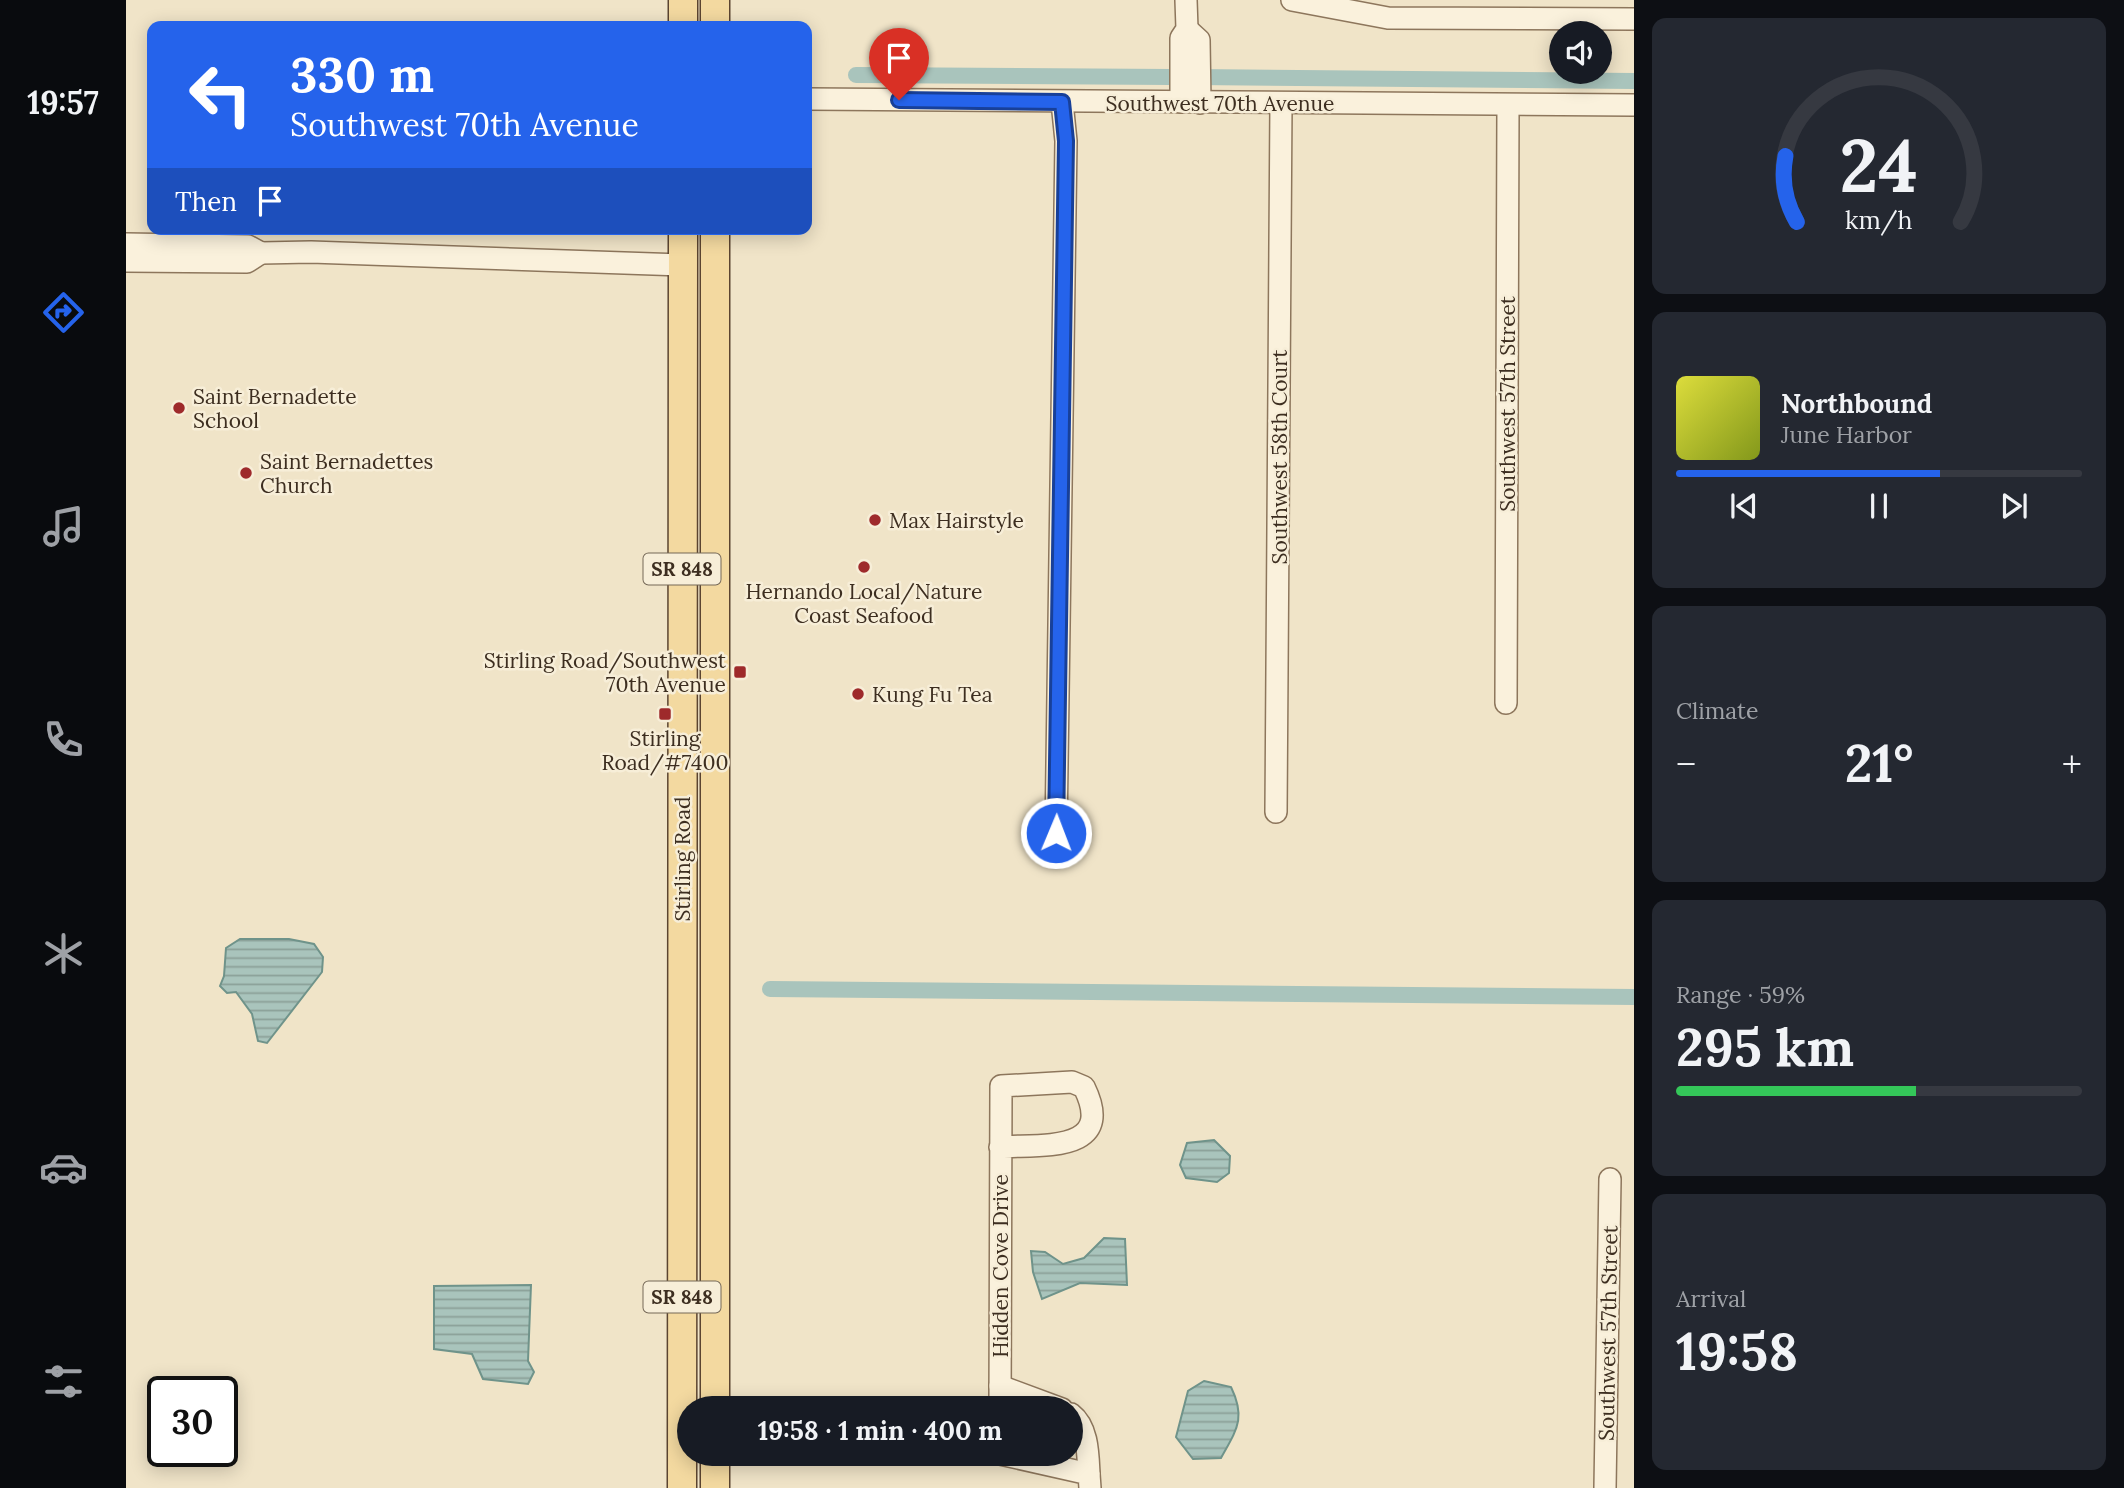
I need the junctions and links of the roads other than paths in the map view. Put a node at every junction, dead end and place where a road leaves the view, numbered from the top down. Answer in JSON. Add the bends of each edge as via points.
{"nodes":[{"id":1,"x":683,"y":0,"type":"edge"},
{"id":2,"x":715,"y":0,"type":"edge"},
{"id":3,"x":1186,"y":0,"type":"edge"},
{"id":4,"x":1292,"y":0,"type":"edge"},
{"id":5,"x":1634,"y":19,"type":"edge"},
{"id":6,"x":683,"y":21,"type":"edge"},
{"id":7,"x":715,"y":21,"type":"edge"},
{"id":8,"x":812,"y":99,"type":"edge"},
{"id":9,"x":1062,"y":102,"type":"junction"},
{"id":10,"x":1190,"y":102,"type":"junction"},
{"id":11,"x":1281,"y":103,"type":"junction"},
{"id":12,"x":1508,"y":104,"type":"junction"},
{"id":13,"x":1634,"y":105,"type":"edge"},
{"id":14,"x":682,"y":235,"type":"edge"},
{"id":15,"x":715,"y":235,"type":"edge"},
{"id":16,"x":126,"y":244,"type":"edge"},
{"id":17,"x":261,"y":253,"type":"junction"},
{"id":18,"x":126,"y":261,"type":"edge"},
{"id":19,"x":682,"y":265,"type":"junction"},
{"id":20,"x":682,"y":449,"type":"junction"},
{"id":21,"x":715,"y":451,"type":"junction"},
{"id":22,"x":1506,"y":703,"type":"dead end"},
{"id":23,"x":1276,"y":811,"type":"dead end"},
{"id":24,"x":1056,"y":833,"type":"dead end"},
{"id":25,"x":1000,"y":1147,"type":"junction"},
{"id":26,"x":1610,"y":1179,"type":"dead end"},
{"id":27,"x":1000,"y":1386,"type":"junction"},
{"id":28,"x":715,"y":1396,"type":"edge"},
{"id":29,"x":1000,"y":1396,"type":"edge"},
{"id":30,"x":1027,"y":1396,"type":"edge"},
{"id":31,"x":1083,"y":1433,"type":"edge"},
{"id":32,"x":715,"y":1466,"type":"edge"},
{"id":33,"x":1039,"y":1466,"type":"edge"},
{"id":34,"x":1089,"y":1481,"type":"edge"},
{"id":35,"x":682,"y":1488,"type":"edge"},
{"id":36,"x":715,"y":1488,"type":"edge"},
{"id":37,"x":1605,"y":1488,"type":"edge"}],
"edges":[{"from":1,"to":6,"type":"main road"},
{"from":2,"to":7,"type":"main road"},
{"from":3,"to":10,"type":"street","via":[[1187,29],[1199,40]]},
{"from":4,"to":5,"type":"street","via":[[1388,18]]},
{"from":8,"to":9,"type":"street","name":"Southwest 70th Avenue"},
{"from":9,"to":10,"type":"street","name":"Southwest 70th Avenue"},
{"from":9,"to":24,"type":"street","via":[[1066,141]]},
{"from":10,"to":11,"type":"street","name":"Southwest 70th Avenue"},
{"from":11,"to":12,"type":"street","name":"Southwest 70th Avenue"},
{"from":11,"to":23,"type":"street","name":"Southwest 58th Court"},
{"from":12,"to":13,"type":"street","name":"Southwest 70th Avenue"},
{"from":12,"to":22,"type":"street","name":"Southwest 57th Street"},
{"from":14,"to":19,"type":"main road","name":"Stirling Road","number":"SR 848"},
{"from":15,"to":21,"type":"main road","name":"Stirling Road","number":"SR 848"},
{"from":16,"to":17,"type":"street","via":[[248,246]]},
{"from":17,"to":18,"type":"street","via":[[247,262]]},
{"from":17,"to":19,"type":"street"},
{"from":19,"to":20,"type":"main road","name":"Stirling Road","number":"SR 848"},
{"from":20,"to":21,"type":"main road"},
{"from":20,"to":35,"type":"main road","name":"Stirling Road","number":"SR 848"},
{"from":21,"to":28,"type":"main road","name":"Stirling Road","number":"SR 848"},
{"from":25,"to":25,"type":"street","name":"Hidden Cove Drive","via":[[1072,1143],[1084,1136],[1091,1108],[1084,1087],[1072,1082],[1002,1086]]},
{"from":25,"to":27,"type":"street","name":"Hidden Cove Drive"},
{"from":26,"to":37,"type":"street","name":"Southwest 57th Street"},
{"from":27,"to":29,"type":"street","name":"Hidden Cove Drive"},
{"from":27,"to":30,"type":"street","name":"Hidden Cove Drive"},
{"from":31,"to":34,"type":"street"},
{"from":32,"to":36,"type":"main road"},
{"from":33,"to":34,"type":"street"}]}
